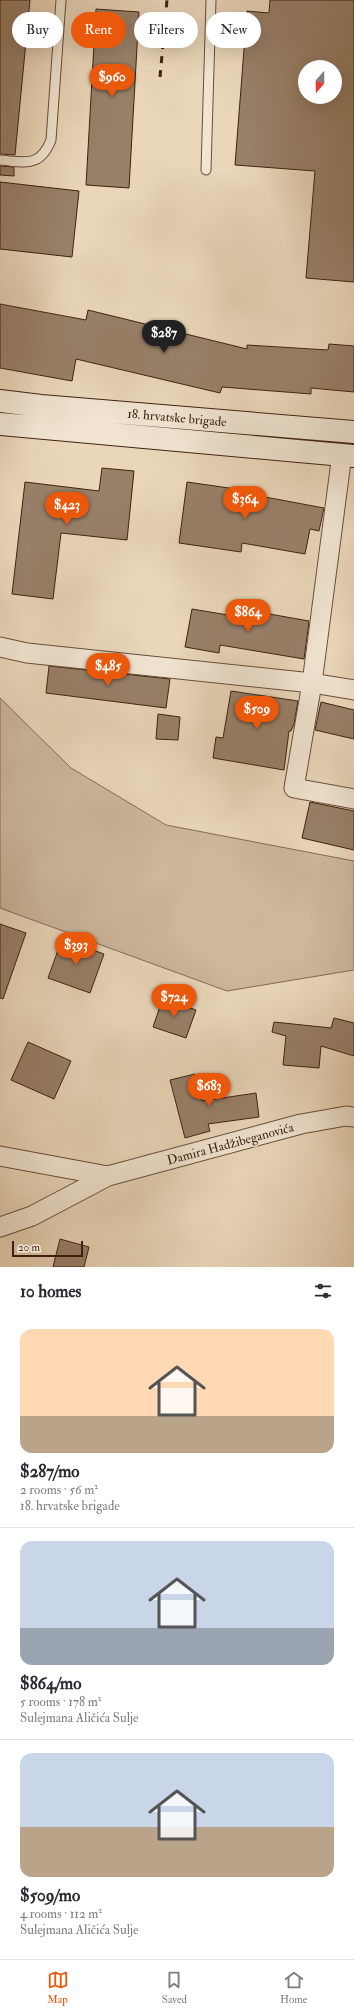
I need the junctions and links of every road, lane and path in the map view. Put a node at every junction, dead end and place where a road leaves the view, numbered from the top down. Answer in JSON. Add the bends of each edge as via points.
{"nodes":[{"id":1,"x":61,"y":0,"type":"edge"},
{"id":2,"x":211,"y":0,"type":"edge"},
{"id":3,"x":0,"y":160,"type":"edge"},
{"id":4,"x":206,"y":170,"type":"dead end"},
{"id":5,"x":0,"y":401,"type":"edge"},
{"id":6,"x":0,"y":424,"type":"edge"},
{"id":7,"x":354,"y":432,"type":"edge"},
{"id":8,"x":348,"y":455,"type":"edge"},
{"id":9,"x":0,"y":647,"type":"edge"},
{"id":10,"x":312,"y":683,"type":"junction"},
{"id":11,"x":354,"y":690,"type":"edge"},
{"id":12,"x":354,"y":799,"type":"edge"},
{"id":13,"x":354,"y":1117,"type":"edge"},
{"id":14,"x":0,"y":1156,"type":"edge"},
{"id":15,"x":108,"y":1176,"type":"junction"},
{"id":16,"x":0,"y":1227,"type":"edge"}],
"edges":[{"from":1,"to":3,"type":"lane","via":[[51,140],[47,151],[41,158],[32,162]]},
{"from":2,"to":4,"type":"lane"},
{"from":5,"to":7,"type":"main road","name":"18. hrvatske brigade"},
{"from":6,"to":8,"type":"main road","name":"18. hrvatske brigade"},
{"from":8,"to":10,"type":"street","name":"18. hrvatske brigade"},
{"from":9,"to":10,"type":"street","via":[[27,653]]},
{"from":10,"to":11,"type":"street"},
{"from":10,"to":12,"type":"street","name":"18. hrvatske brigade","via":[[294,788]]},
{"from":13,"to":15,"type":"street","name":"Damira Hadžibeganovića","via":[[346,1116],[301,1124]]},
{"from":14,"to":15,"type":"street","name":"Damira Hadžibeganovića"},
{"from":15,"to":16,"type":"street","name":"Damira Hadžibeganovića","via":[[32,1216]]}]}
